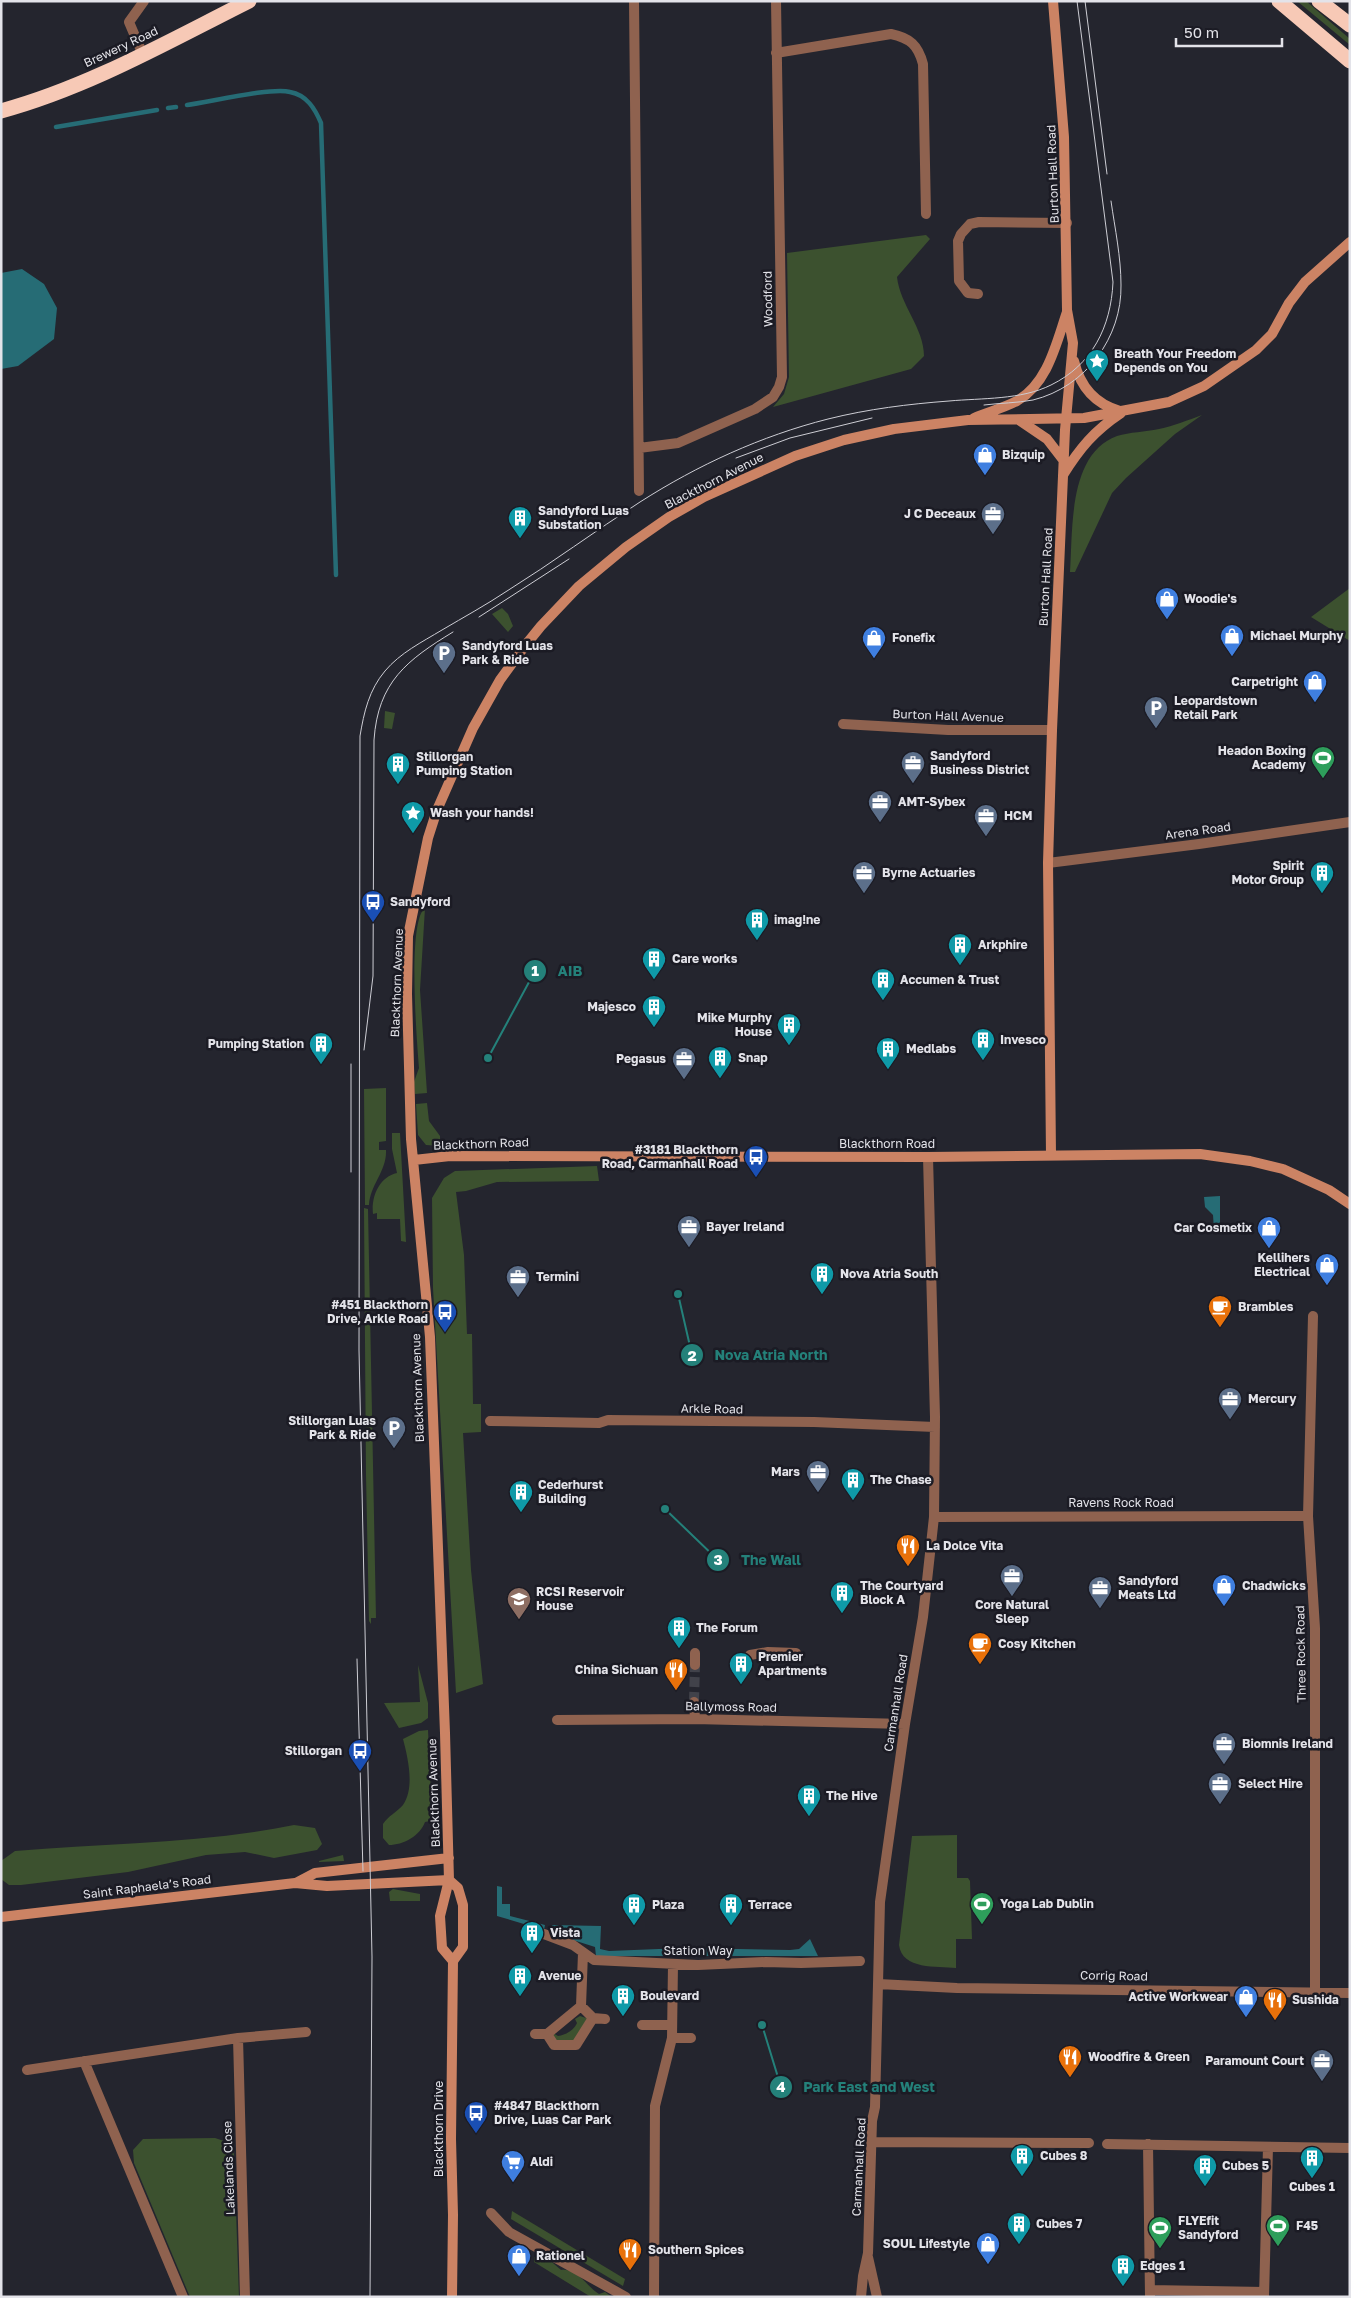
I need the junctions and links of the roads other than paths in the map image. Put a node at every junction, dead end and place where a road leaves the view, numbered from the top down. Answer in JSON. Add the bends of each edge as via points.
{"nodes":[{"id":1,"x":144,"y":1,"type":"edge"},
{"id":2,"x":250,"y":1,"type":"edge"},
{"id":3,"x":634,"y":1,"type":"edge"},
{"id":4,"x":776,"y":1,"type":"edge"},
{"id":5,"x":1053,"y":1,"type":"edge"},
{"id":6,"x":1279,"y":1,"type":"edge"},
{"id":7,"x":1320,"y":1,"type":"edge"},
{"id":8,"x":1350,"y":25,"type":"edge"},
{"id":9,"x":776,"y":53,"type":"junction"},
{"id":10,"x":143,"y":55,"type":"junction"},
{"id":11,"x":1350,"y":61,"type":"edge"},
{"id":12,"x":1,"y":111,"type":"edge"},
{"id":13,"x":926,"y":214,"type":"dead end"},
{"id":14,"x":1067,"y":223,"type":"junction"},
{"id":15,"x":1350,"y":242,"type":"edge"},
{"id":16,"x":978,"y":294,"type":"dead end"},
{"id":17,"x":1068,"y":310,"type":"junction"},
{"id":18,"x":1072,"y":355,"type":"junction"},
{"id":19,"x":1124,"y":412,"type":"junction"},
{"id":20,"x":1066,"y":418,"type":"junction"},
{"id":21,"x":968,"y":420,"type":"junction"},
{"id":22,"x":1018,"y":420,"type":"junction"},
{"id":23,"x":639,"y":448,"type":"junction"},
{"id":24,"x":1064,"y":461,"type":"junction"},
{"id":25,"x":1063,"y":476,"type":"junction"},
{"id":26,"x":639,"y":491,"type":"dead end"},
{"id":27,"x":843,"y":724,"type":"dead end"},
{"id":28,"x":1052,"y":730,"type":"junction"},
{"id":29,"x":1350,"y":822,"type":"edge"},
{"id":30,"x":1048,"y":863,"type":"junction"},
{"id":31,"x":1051,"y":1155,"type":"junction"},
{"id":32,"x":928,"y":1156,"type":"junction"},
{"id":33,"x":414,"y":1160,"type":"junction"},
{"id":34,"x":1350,"y":1204,"type":"edge"},
{"id":35,"x":1313,"y":1316,"type":"dead end"},
{"id":36,"x":490,"y":1421,"type":"dead end"},
{"id":37,"x":935,"y":1427,"type":"junction"},
{"id":38,"x":1308,"y":1516,"type":"junction"},
{"id":39,"x":934,"y":1517,"type":"junction"},
{"id":40,"x":695,"y":1653,"type":"dead end"},
{"id":41,"x":796,"y":1653,"type":"dead end"},
{"id":42,"x":750,"y":1656,"type":"dead end"},
{"id":43,"x":695,"y":1665,"type":"tunnel mouth"},
{"id":44,"x":694,"y":1702,"type":"tunnel mouth"},
{"id":45,"x":695,"y":1719,"type":"junction"},
{"id":46,"x":557,"y":1720,"type":"dead end"},
{"id":47,"x":905,"y":1724,"type":"junction"},
{"id":48,"x":448,"y":1858,"type":"junction"},
{"id":49,"x":449,"y":1880,"type":"junction"},
{"id":50,"x":295,"y":1883,"type":"junction"},
{"id":51,"x":1,"y":1917,"type":"edge"},
{"id":52,"x":544,"y":1934,"type":"dead end"},
{"id":53,"x":583,"y":1952,"type":"junction"},
{"id":54,"x":453,"y":1961,"type":"junction"},
{"id":55,"x":860,"y":1961,"type":"dead end"},
{"id":56,"x":673,"y":1964,"type":"junction"},
{"id":57,"x":878,"y":1984,"type":"junction"},
{"id":58,"x":1315,"y":1992,"type":"junction"},
{"id":59,"x":1350,"y":1993,"type":"edge"},
{"id":60,"x":581,"y":2006,"type":"junction"},
{"id":61,"x":594,"y":2018,"type":"junction"},
{"id":62,"x":605,"y":2019,"type":"dead end"},
{"id":63,"x":672,"y":2024,"type":"junction"},
{"id":64,"x":642,"y":2025,"type":"dead end"},
{"id":65,"x":306,"y":2032,"type":"dead end"},
{"id":66,"x":535,"y":2034,"type":"dead end"},
{"id":67,"x":547,"y":2034,"type":"junction"},
{"id":68,"x":238,"y":2038,"type":"junction"},
{"id":69,"x":672,"y":2038,"type":"junction"},
{"id":70,"x":691,"y":2038,"type":"dead end"},
{"id":71,"x":84,"y":2061,"type":"junction"},
{"id":72,"x":27,"y":2070,"type":"dead end"},
{"id":73,"x":872,"y":2142,"type":"junction"},
{"id":74,"x":1089,"y":2143,"type":"dead end"},
{"id":75,"x":1107,"y":2144,"type":"dead end"},
{"id":76,"x":1148,"y":2144,"type":"junction"},
{"id":77,"x":1268,"y":2147,"type":"junction"},
{"id":78,"x":1350,"y":2148,"type":"edge"},
{"id":79,"x":491,"y":2213,"type":"dead end"},
{"id":80,"x":868,"y":2254,"type":"junction"},
{"id":81,"x":1150,"y":2293,"type":"edge"},
{"id":82,"x":1264,"y":2294,"type":"edge"},
{"id":83,"x":183,"y":2297,"type":"edge"},
{"id":84,"x":245,"y":2297,"type":"edge"},
{"id":85,"x":452,"y":2297,"type":"edge"},
{"id":86,"x":626,"y":2297,"type":"edge"},
{"id":87,"x":654,"y":2297,"type":"edge"},
{"id":88,"x":861,"y":2297,"type":"edge"},
{"id":89,"x":877,"y":2297,"type":"edge"}],
"edges":[{"from":1,"to":10,"type":"street","via":[[129,22]]},
{"from":2,"to":10,"type":"highway","name":"Brewery Road"},
{"from":3,"to":23,"type":"street"},
{"from":4,"to":9,"type":"street","name":"Woodford"},
{"from":5,"to":14,"type":"street","name":"Burton Hall Road"},
{"from":6,"to":11,"type":"highway"},
{"from":7,"to":8,"type":"highway"},
{"from":9,"to":13,"type":"street","via":[[891,34],[912,41],[923,64]]},
{"from":9,"to":23,"type":"street","name":"Woodford","via":[[782,377],[779,388],[764,404],[678,443]]},
{"from":10,"to":12,"type":"highway","name":"Brewery Road","via":[[40,100]]},
{"from":14,"to":16,"type":"street","via":[[970,224],[958,241],[958,281],[968,293]]},
{"from":14,"to":17,"type":"street","name":"Burton Hall Road"},
{"from":15,"to":19,"type":"street","via":[[1305,282],[1272,334],[1248,357],[1195,391],[1169,402]]},
{"from":17,"to":18,"type":"street","name":"Burton Hall Road"},
{"from":17,"to":21,"type":"street","name":"Blackthorn Avenue","via":[[1050,364],[1027,393],[1015,402]]},
{"from":18,"to":19,"type":"street","via":[[1085,389],[1109,408]]},
{"from":18,"to":20,"type":"street","name":"Burton Hall Road"},
{"from":19,"to":20,"type":"street","name":"Blackthorn Avenue"},
{"from":19,"to":25,"type":"street","via":[[1086,441]]},
{"from":20,"to":22,"type":"street","name":"Blackthorn Avenue"},
{"from":20,"to":24,"type":"street","name":"Burton Hall Road"},
{"from":21,"to":22,"type":"street","name":"Blackthorn Avenue"},
{"from":21,"to":33,"type":"street","name":"Blackthorn Avenue","via":[[894,429],[844,440],[795,456],[704,497],[669,517],[608,561],[579,586],[524,647],[500,680],[473,728],[437,810],[415,896],[408,936],[407,994]]},
{"from":22,"to":24,"type":"street","via":[[1047,439]]},
{"from":23,"to":26,"type":"street"},
{"from":24,"to":25,"type":"street","name":"Burton Hall Road"},
{"from":25,"to":28,"type":"street","name":"Burton Hall Road"},
{"from":27,"to":28,"type":"street","name":"Burton Hall Avenue","via":[[948,730]]},
{"from":28,"to":30,"type":"street","name":"Burton Hall Road"},
{"from":29,"to":30,"type":"street","name":"Arena Road"},
{"from":30,"to":31,"type":"street","name":"Burton Hall Road"},
{"from":31,"to":32,"type":"street","name":"Blackthorn Road"},
{"from":31,"to":34,"type":"street","name":"Blackthorn Road","via":[[1200,1154],[1250,1161],[1283,1169],[1329,1190]]},
{"from":32,"to":33,"type":"street","name":"Blackthorn Road","via":[[450,1156]]},
{"from":32,"to":37,"type":"street","name":"Carmanhall Road"},
{"from":33,"to":48,"type":"street","name":"Blackthorn Avenue","via":[[430,1337]]},
{"from":35,"to":38,"type":"street","name":"Three Rock Road"},
{"from":36,"to":37,"type":"street","name":"Arkle Road","via":[[794,1422]]},
{"from":37,"to":39,"type":"street","name":"Carmanhall Road"},
{"from":38,"to":39,"type":"street","name":"Ravens Rock Road"},
{"from":38,"to":58,"type":"street","name":"Three Rock Road","via":[[1315,1628]]},
{"from":39,"to":47,"type":"street","name":"Carmanhall Road","via":[[924,1617]]},
{"from":40,"to":43,"type":"street"},
{"from":41,"to":42,"type":"street","via":[[768,1652]]},
{"from":44,"to":45,"type":"street"},
{"from":45,"to":46,"type":"street","name":"Ballymoss Road"},
{"from":45,"to":47,"type":"street","name":"Ballymoss Road"},
{"from":47,"to":57,"type":"street","name":"Carmanhall Road","via":[[880,1902]]},
{"from":48,"to":49,"type":"street","name":"Blackthorn Drive"},
{"from":48,"to":50,"type":"street","name":"Saint Raphaela’s Road","via":[[315,1873]]},
{"from":49,"to":50,"type":"street","name":"Saint Raphaela’s Road","via":[[327,1886]]},
{"from":49,"to":54,"type":"street","name":"Blackthorn Drive","via":[[440,1916],[442,1948]]},
{"from":49,"to":54,"type":"street","name":"Blackthorn Drive","via":[[458,1888],[463,1905],[464,1947]]},
{"from":50,"to":51,"type":"street","name":"Saint Raphaela’s Road"},
{"from":52,"to":53,"type":"street","name":"Station Way"},
{"from":53,"to":56,"type":"street","name":"Station Way","via":[[594,1960]]},
{"from":53,"to":60,"type":"street"},
{"from":54,"to":85,"type":"street","name":"Blackthorn Drive"},
{"from":55,"to":56,"type":"street","name":"Station Way"},
{"from":56,"to":63,"type":"street"},
{"from":57,"to":58,"type":"street","name":"Corrig Road","via":[[957,1988]]},
{"from":57,"to":73,"type":"street","name":"Carmanhall Road"},
{"from":58,"to":59,"type":"street","name":"Corrig Road"},
{"from":60,"to":61,"type":"street"},
{"from":60,"to":67,"type":"street"},
{"from":61,"to":62,"type":"street"},
{"from":61,"to":67,"type":"street","via":[[576,2045],[554,2045]]},
{"from":63,"to":64,"type":"street"},
{"from":63,"to":69,"type":"street"},
{"from":65,"to":68,"type":"street"},
{"from":66,"to":67,"type":"street"},
{"from":68,"to":71,"type":"street"},
{"from":68,"to":84,"type":"street","name":"Lakelands Close"},
{"from":69,"to":70,"type":"street"},
{"from":69,"to":87,"type":"street","via":[[655,2106]]},
{"from":71,"to":72,"type":"street"},
{"from":71,"to":83,"type":"street"},
{"from":73,"to":74,"type":"street"},
{"from":73,"to":80,"type":"street","name":"Carmanhall Road"},
{"from":75,"to":76,"type":"street"},
{"from":76,"to":77,"type":"street"},
{"from":76,"to":81,"type":"street"},
{"from":77,"to":78,"type":"street"},
{"from":77,"to":82,"type":"street"},
{"from":79,"to":86,"type":"street","via":[[509,2232]]},
{"from":80,"to":88,"type":"street","name":"Carmanhall Road"},
{"from":80,"to":89,"type":"street","name":"Carmanhall Road"},
{"from":81,"to":82,"type":"street"}]}
